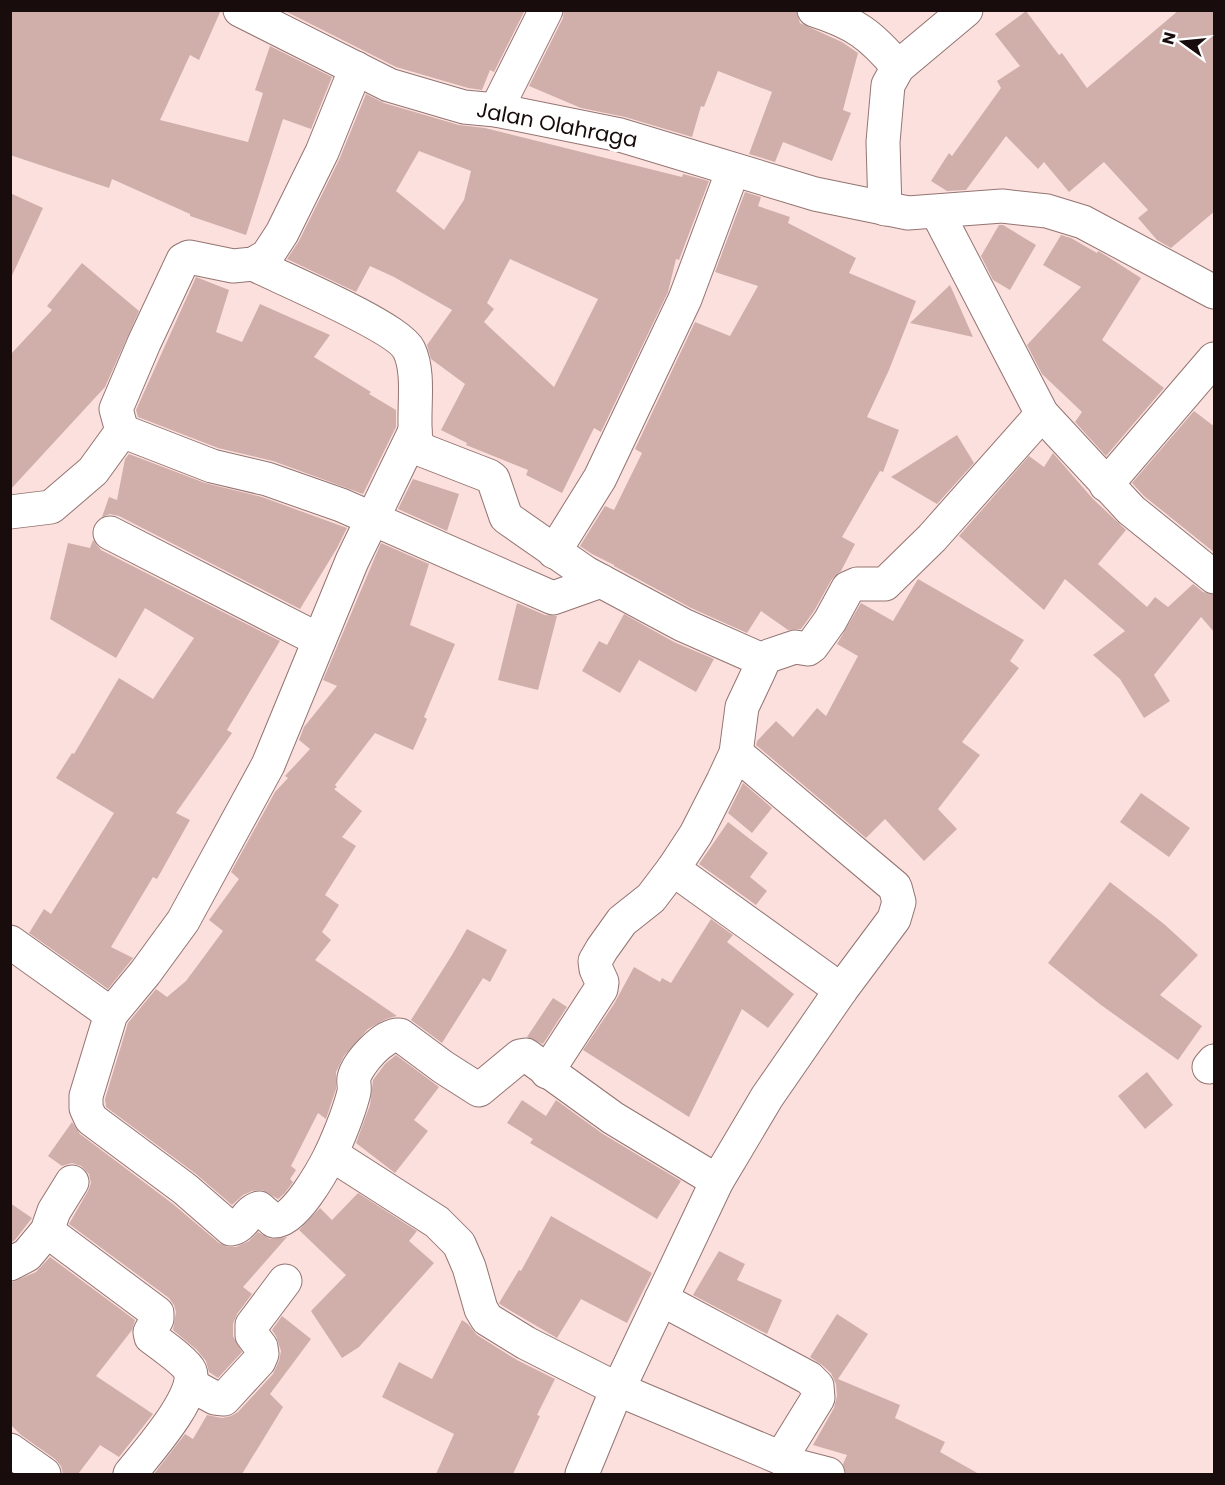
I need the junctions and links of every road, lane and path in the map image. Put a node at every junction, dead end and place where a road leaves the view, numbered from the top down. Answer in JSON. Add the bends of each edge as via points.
{"nodes":[{"id":1,"x":240,"y":10,"type":"edge"},
{"id":2,"x":546,"y":10,"type":"edge"},
{"id":3,"x":814,"y":10,"type":"edge"},
{"id":4,"x":966,"y":10,"type":"edge"},
{"id":5,"x":898,"y":67,"type":"junction"},
{"id":6,"x":356,"y":68,"type":"junction"},
{"id":7,"x":496,"y":110,"type":"junction"},
{"id":8,"x":733,"y":170,"type":"junction"},
{"id":9,"x":885,"y":209,"type":"junction"},
{"id":10,"x":937,"y":212,"type":"junction"},
{"id":11,"x":253,"y":264,"type":"junction"},
{"id":12,"x":1215,"y":292,"type":"edge"},
{"id":13,"x":1215,"y":359,"type":"edge"},
{"id":14,"x":1042,"y":414,"type":"junction"},
{"id":15,"x":123,"y":430,"type":"junction"},
{"id":16,"x":415,"y":430,"type":"junction"},
{"id":17,"x":1106,"y":484,"type":"junction"},
{"id":18,"x":10,"y":512,"type":"edge"},
{"id":19,"x":372,"y":518,"type":"junction"},
{"id":20,"x":110,"y":533,"type":"dead end"},
{"id":21,"x":554,"y":552,"type":"junction"},
{"id":22,"x":1215,"y":577,"type":"edge"},
{"id":23,"x":601,"y":581,"type":"junction"},
{"id":24,"x":319,"y":640,"type":"junction"},
{"id":25,"x":760,"y":659,"type":"junction"},
{"id":26,"x":736,"y":753,"type":"junction"},
{"id":27,"x":673,"y":869,"type":"junction"},
{"id":28,"x":10,"y":942,"type":"edge"},
{"id":29,"x":841,"y":990,"type":"junction"},
{"id":30,"x":111,"y":1014,"type":"junction"},
{"id":31,"x":548,"y":1072,"type":"junction"},
{"id":32,"x":332,"y":1154,"type":"junction"},
{"id":33,"x":717,"y":1181,"type":"junction"},
{"id":34,"x":72,"y":1182,"type":"dead end"},
{"id":35,"x":47,"y":1231,"type":"junction"},
{"id":36,"x":10,"y":1264,"type":"edge"},
{"id":37,"x":285,"y":1281,"type":"dead end"},
{"id":38,"x":661,"y":1299,"type":"junction"},
{"id":39,"x":191,"y":1385,"type":"junction"},
{"id":40,"x":617,"y":1389,"type":"junction"},
{"id":41,"x":10,"y":1450,"type":"edge"},
{"id":42,"x":789,"y":1466,"type":"edge"},
{"id":43,"x":44,"y":1474,"type":"edge"},
{"id":44,"x":130,"y":1474,"type":"edge"},
{"id":45,"x":582,"y":1474,"type":"edge"},
{"id":46,"x":828,"y":1474,"type":"edge"}],
"edges":[{"from":1,"to":6,"type":"street","name":"Jalan Olahraga"},
{"from":2,"to":7,"type":"street"},
{"from":3,"to":5,"type":"street","via":[[854,26],[876,42]]},
{"from":4,"to":5,"type":"street"},
{"from":5,"to":9,"type":"street","via":[[888,85],[884,120]]},
{"from":6,"to":7,"type":"street","name":"Jalan Olahraga","via":[[389,85],[464,107]]},
{"from":6,"to":11,"type":"street","via":[[322,152],[282,233],[267,256]]},
{"from":7,"to":8,"type":"street","name":"Jalan Olahraga","via":[[620,135]]},
{"from":8,"to":9,"type":"street","name":"Jalan Olahraga"},
{"from":8,"to":21,"type":"street","via":[[685,299],[600,478]]},
{"from":9,"to":10,"type":"street","name":"Jalan Olahraga"},
{"from":10,"to":12,"type":"street","name":"Jalan Olahraga","via":[[1002,206],[1047,211],[1083,222]]},
{"from":10,"to":14,"type":"street"},
{"from":11,"to":15,"type":"street","via":[[233,266],[189,257],[183,260],[116,409]]},
{"from":11,"to":16,"type":"street","via":[[394,334],[408,348],[414,365]]},
{"from":13,"to":17,"type":"street"},
{"from":14,"to":17,"type":"street"},
{"from":14,"to":25,"type":"street","via":[[932,538],[885,584],[856,584],[848,588],[830,621],[808,649],[795,647]]},
{"from":15,"to":18,"type":"street","via":[[93,471],[51,507]]},
{"from":15,"to":19,"type":"street","via":[[213,465],[267,479]]},
{"from":16,"to":19,"type":"street"},
{"from":16,"to":21,"type":"street","via":[[422,450],[493,479],[506,517]]},
{"from":17,"to":22,"type":"street","via":[[1131,510]]},
{"from":19,"to":23,"type":"street","via":[[554,598]]},
{"from":19,"to":24,"type":"street"},
{"from":20,"to":24,"type":"street"},
{"from":21,"to":23,"type":"street"},
{"from":23,"to":25,"type":"street","via":[[683,625]]},
{"from":24,"to":30,"type":"street","via":[[268,765],[183,921]]},
{"from":25,"to":26,"type":"street","via":[[762,664],[742,707]]},
{"from":26,"to":27,"type":"street","via":[[700,826]]},
{"from":26,"to":29,"type":"street","via":[[895,887],[899,902],[894,919]]},
{"from":27,"to":29,"type":"street"},
{"from":27,"to":31,"type":"street","via":[[651,898],[622,921],[602,949],[595,961],[601,989]]},
{"from":28,"to":30,"type":"street"},
{"from":29,"to":33,"type":"street","via":[[767,1097]]},
{"from":30,"to":32,"type":"street","via":[[86,1096],[91,1119],[185,1189],[231,1229],[242,1225],[251,1211],[259,1208],[274,1221],[280,1221],[296,1208]]},
{"from":31,"to":32,"type":"street","via":[[523,1054],[479,1090],[400,1035],[390,1035],[374,1048],[354,1076],[352,1099]]},
{"from":31,"to":33,"type":"street","via":[[613,1118]]},
{"from":32,"to":40,"type":"street","via":[[437,1222],[459,1244],[487,1320]]},
{"from":33,"to":38,"type":"street"},
{"from":34,"to":35,"type":"street"},
{"from":35,"to":36,"type":"street","via":[[27,1255]]},
{"from":35,"to":39,"type":"street","via":[[156,1313],[151,1337],[190,1369]]},
{"from":37,"to":39,"type":"street","via":[[252,1325],[252,1335],[262,1354],[245,1378],[224,1399]]},
{"from":38,"to":40,"type":"street"},
{"from":38,"to":42,"type":"street","via":[[809,1378],[817,1386],[818,1398]]},
{"from":39,"to":44,"type":"street","via":[[176,1414]]},
{"from":40,"to":42,"type":"street"},
{"from":40,"to":45,"type":"street"},
{"from":41,"to":43,"type":"street"},
{"from":42,"to":46,"type":"street"}]}
